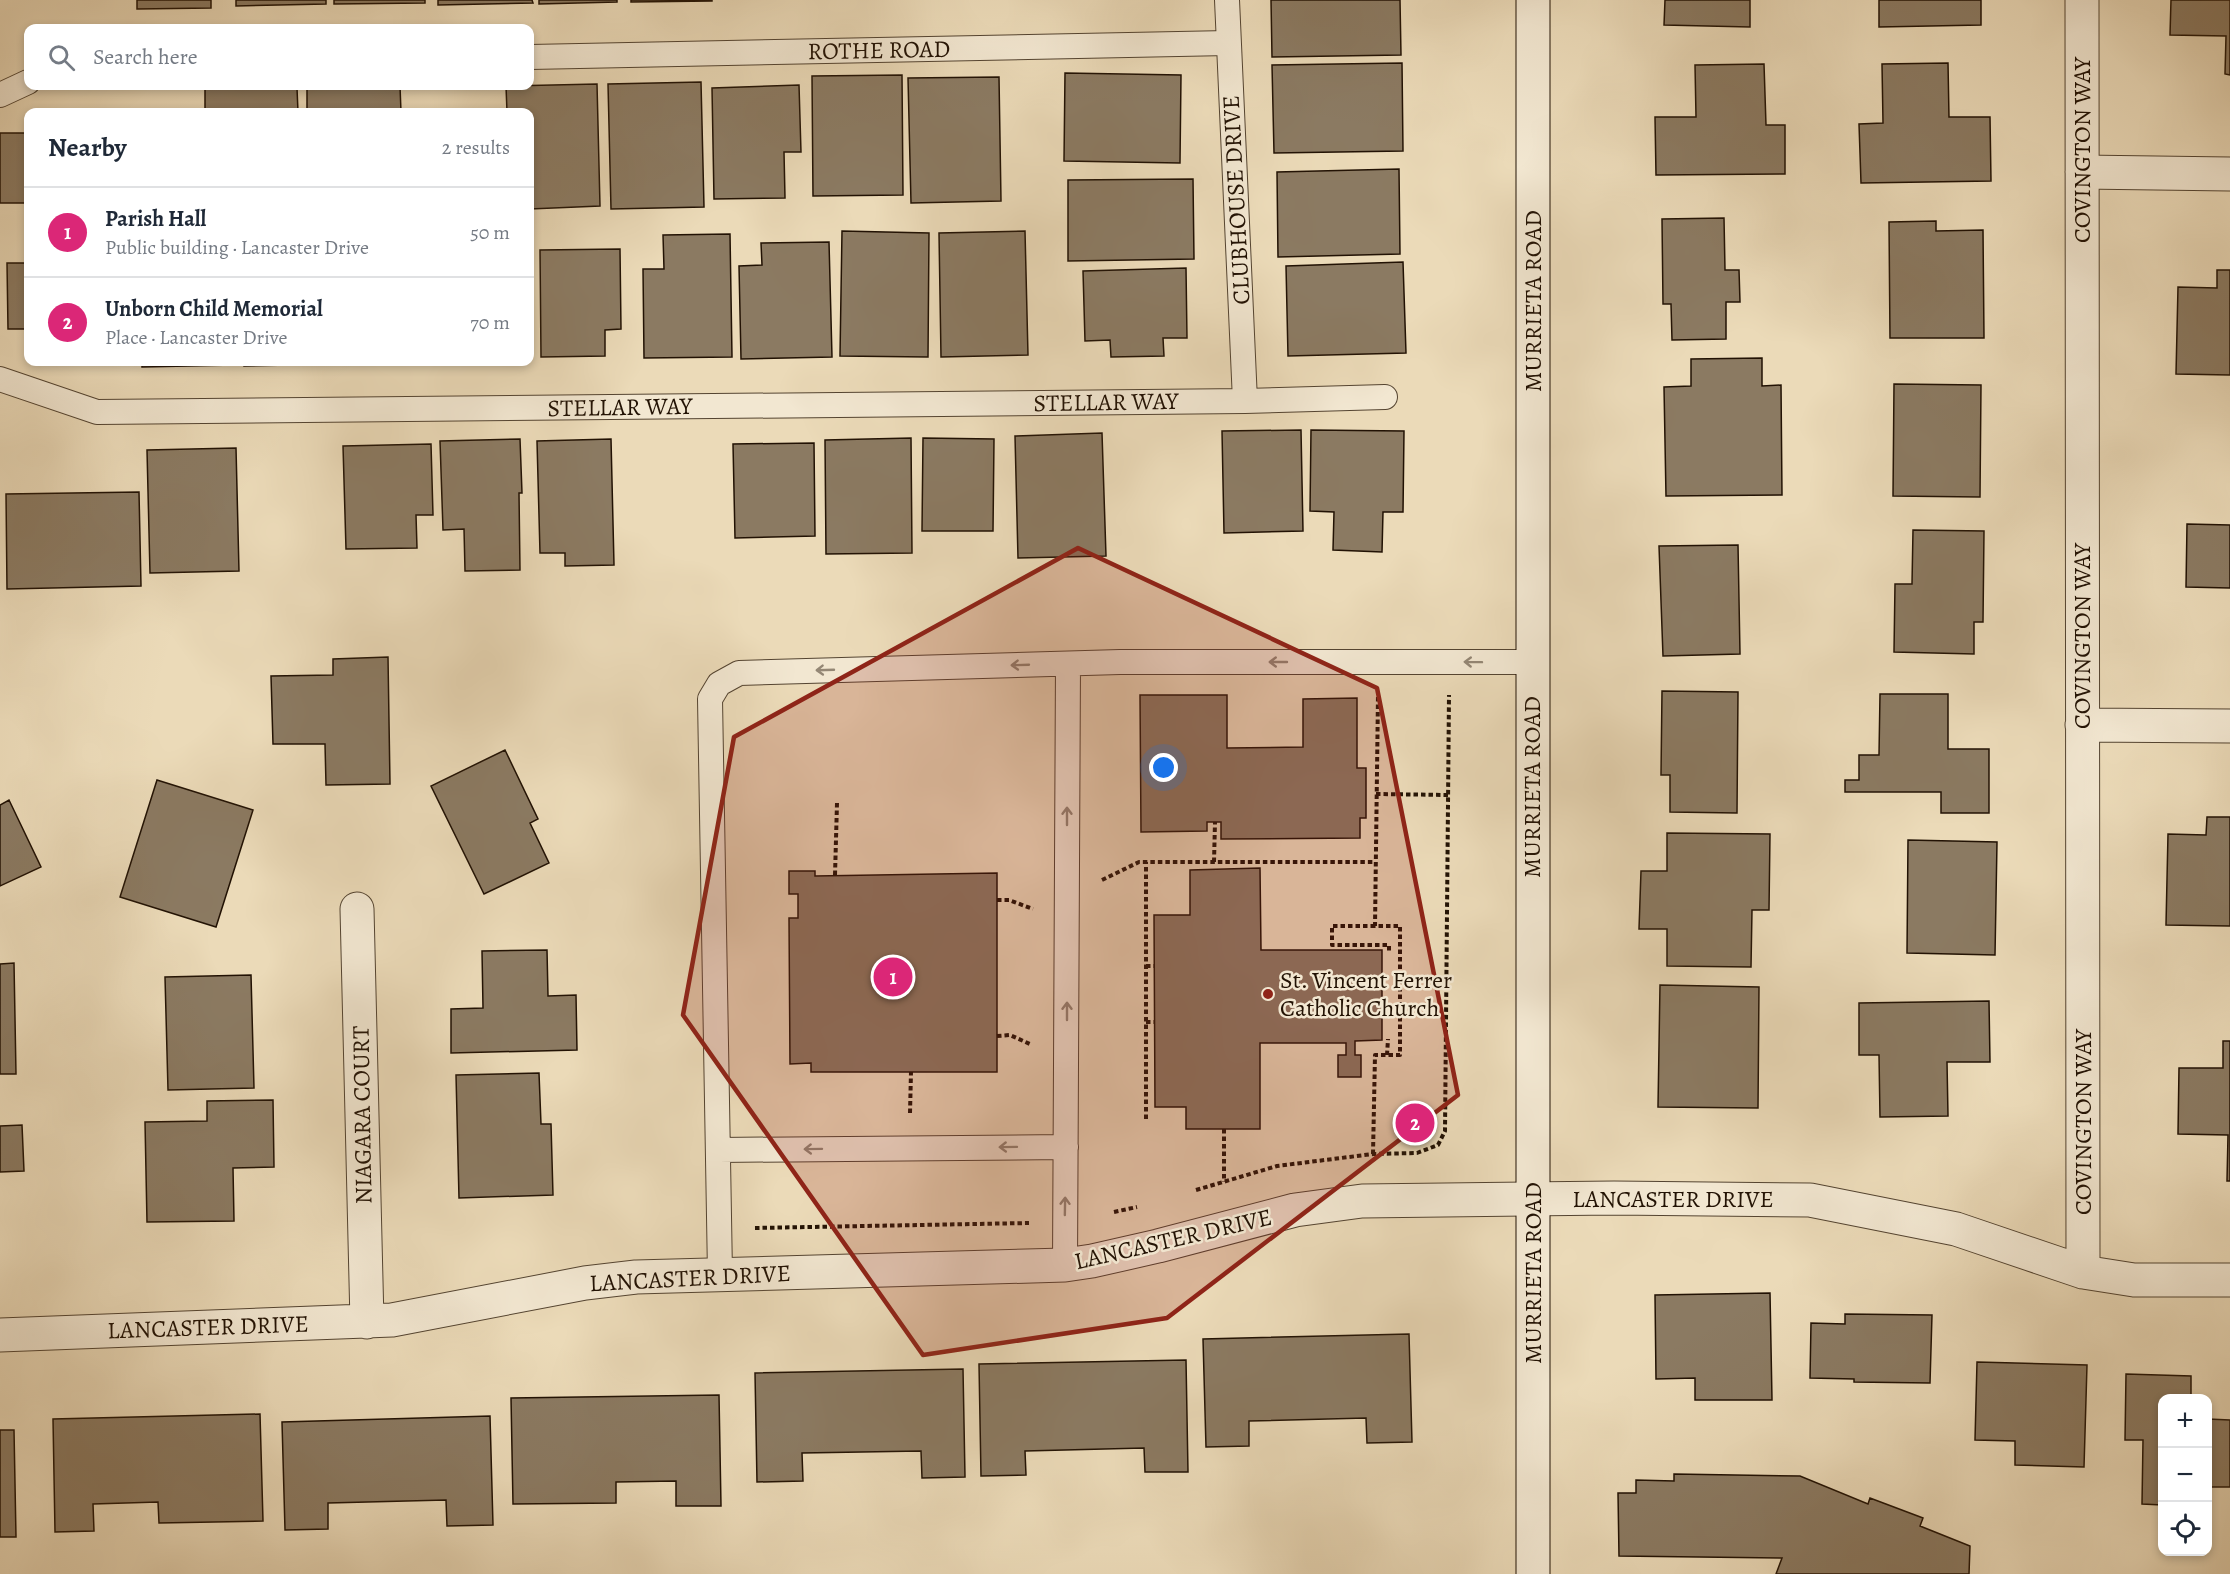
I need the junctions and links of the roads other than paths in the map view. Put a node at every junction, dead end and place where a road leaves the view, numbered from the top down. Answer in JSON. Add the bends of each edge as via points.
{"nodes":[{"id":1,"x":1227,"y":0,"type":"edge"},
{"id":2,"x":1533,"y":0,"type":"edge"},
{"id":3,"x":2082,"y":0,"type":"edge"},
{"id":4,"x":1228,"y":43,"type":"junction"},
{"id":5,"x":534,"y":57,"type":"edge"},
{"id":6,"x":24,"y":84,"type":"edge"},
{"id":7,"x":0,"y":95,"type":"edge"},
{"id":8,"x":2082,"y":172,"type":"junction"},
{"id":9,"x":2230,"y":174,"type":"edge"},
{"id":10,"x":0,"y":379,"type":"edge"},
{"id":11,"x":1385,"y":397,"type":"dead end"},
{"id":12,"x":1245,"y":401,"type":"junction"},
{"id":13,"x":1532,"y":662,"type":"junction"},
{"id":14,"x":1068,"y":664,"type":"junction"},
{"id":15,"x":2082,"y":725,"type":"junction"},
{"id":16,"x":2230,"y":726,"type":"edge"},
{"id":17,"x":357,"y":909,"type":"dead end"},
{"id":18,"x":1066,"y":1147,"type":"junction"},
{"id":19,"x":719,"y":1150,"type":"junction"},
{"id":20,"x":1532,"y":1199,"type":"junction"},
{"id":21,"x":1065,"y":1265,"type":"junction"},
{"id":22,"x":2083,"y":1272,"type":"junction"},
{"id":23,"x":720,"y":1274,"type":"junction"},
{"id":24,"x":2230,"y":1280,"type":"edge"},
{"id":25,"x":366,"y":1322,"type":"junction"},
{"id":26,"x":0,"y":1335,"type":"edge"},
{"id":27,"x":1533,"y":1574,"type":"edge"}],
"edges":[{"from":1,"to":4,"type":"lane","name":"CLUBHOUSE DRIVE"},
{"from":2,"to":13,"type":"street","name":"MURRIETA ROAD"},
{"from":3,"to":8,"type":"street","name":"COVINGTON WAY"},
{"from":4,"to":5,"type":"lane","name":"ROTHE ROAD"},
{"from":4,"to":12,"type":"lane","name":"CLUBHOUSE DRIVE"},
{"from":6,"to":7,"type":"lane"},
{"from":8,"to":9,"type":"street"},
{"from":8,"to":15,"type":"street","name":"COVINGTON WAY"},
{"from":10,"to":12,"type":"lane","name":"STELLAR WAY","via":[[98,412]]},
{"from":11,"to":12,"type":"lane","name":"STELLAR WAY"},
{"from":13,"to":14,"type":"lane","one_way":true},
{"from":13,"to":20,"type":"street","name":"MURRIETA ROAD"},
{"from":18,"to":14,"type":"lane","one_way":true},
{"from":14,"to":19,"type":"lane","one_way":true,"via":[[738,673],[719,684],[710,699]]},
{"from":15,"to":16,"type":"street"},
{"from":15,"to":22,"type":"street","name":"COVINGTON WAY"},
{"from":17,"to":25,"type":"street","name":"NIAGARA COURT"},
{"from":18,"to":19,"type":"lane","one_way":true},
{"from":21,"to":18,"type":"lane","one_way":true},
{"from":19,"to":23,"type":"lane"},
{"from":20,"to":21,"type":"street","name":"LANCASTER DRIVE","via":[[1362,1201],[1295,1210],[1158,1246]]},
{"from":20,"to":22,"type":"street","name":"LANCASTER DRIVE","via":[[1810,1200],[1956,1229]]},
{"from":20,"to":27,"type":"street","name":"MURRIETA ROAD"},
{"from":21,"to":23,"type":"street","name":"LANCASTER DRIVE"},
{"from":22,"to":24,"type":"street","name":"LANCASTER DRIVE","via":[[2134,1280]]},
{"from":23,"to":25,"type":"street","name":"LANCASTER DRIVE","via":[[636,1276]]},
{"from":25,"to":26,"type":"street","name":"LANCASTER DRIVE"}]}
